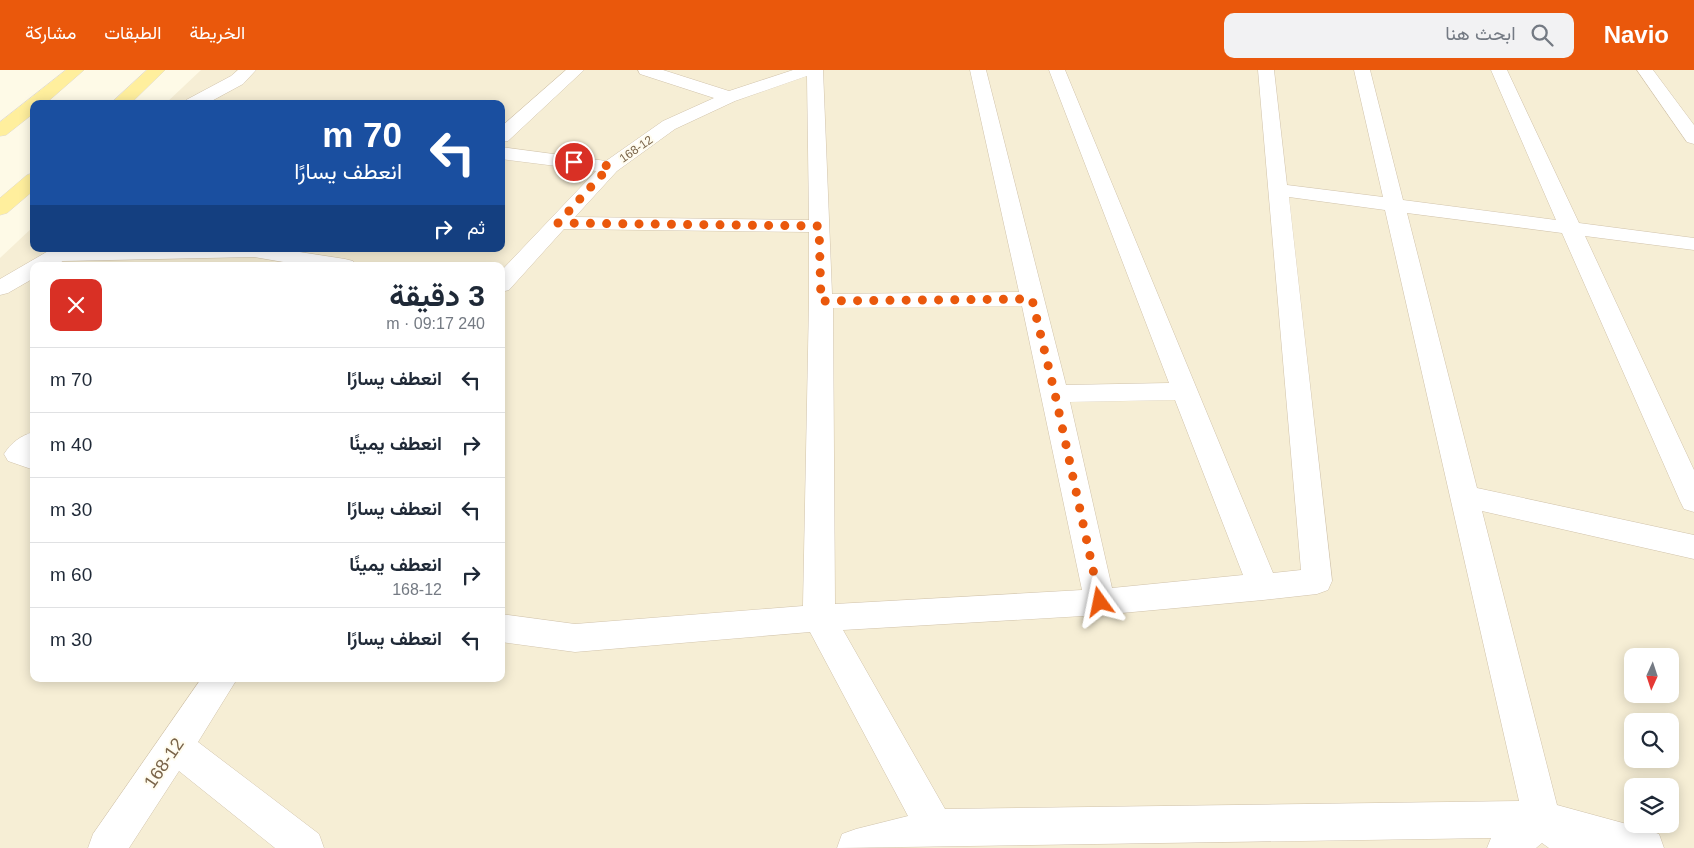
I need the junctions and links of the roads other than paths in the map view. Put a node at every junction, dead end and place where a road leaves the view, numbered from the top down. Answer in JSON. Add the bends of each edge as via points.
{"nodes":[{"id":1,"x":76,"y":70,"type":"edge"},
{"id":2,"x":157,"y":70,"type":"edge"},
{"id":3,"x":576,"y":70,"type":"edge"},
{"id":4,"x":646,"y":70,"type":"edge"},
{"id":5,"x":809,"y":70,"type":"edge"},
{"id":6,"x":815,"y":70,"type":"edge"},
{"id":7,"x":978,"y":70,"type":"edge"},
{"id":8,"x":1057,"y":70,"type":"edge"},
{"id":9,"x":1266,"y":70,"type":"edge"},
{"id":10,"x":1362,"y":70,"type":"edge"},
{"id":11,"x":1499,"y":70,"type":"edge"},
{"id":12,"x":1645,"y":70,"type":"edge"},
{"id":13,"x":243,"y":73,"type":"edge"},
{"id":14,"x":729,"y":97,"type":"junction"},
{"id":15,"x":39,"y":100,"type":"edge"},
{"id":16,"x":123,"y":100,"type":"edge"},
{"id":17,"x":199,"y":100,"type":"edge"},
{"id":18,"x":30,"y":107,"type":"edge"},
{"id":19,"x":0,"y":131,"type":"edge"},
{"id":20,"x":505,"y":133,"type":"edge"},
{"id":21,"x":1694,"y":138,"type":"edge"},
{"id":22,"x":505,"y":153,"type":"edge"},
{"id":23,"x":610,"y":166,"type":"junction"},
{"id":24,"x":30,"y":183,"type":"edge"},
{"id":25,"x":1278,"y":190,"type":"junction"},
{"id":26,"x":30,"y":191,"type":"edge"},
{"id":27,"x":1395,"y":205,"type":"junction"},
{"id":28,"x":4,"y":206,"type":"edge"},
{"id":29,"x":558,"y":223,"type":"junction"},
{"id":30,"x":819,"y":226,"type":"junction"},
{"id":31,"x":1570,"y":228,"type":"junction"},
{"id":32,"x":1694,"y":244,"type":"edge"},
{"id":33,"x":66,"y":252,"type":"edge"},
{"id":34,"x":253,"y":252,"type":"edge"},
{"id":35,"x":266,"y":252,"type":"edge"},
{"id":36,"x":47,"y":262,"type":"edge"},
{"id":37,"x":242,"y":262,"type":"edge"},
{"id":38,"x":322,"y":262,"type":"edge"},
{"id":39,"x":30,"y":271,"type":"edge"},
{"id":40,"x":505,"y":281,"type":"edge"},
{"id":41,"x":0,"y":288,"type":"edge"},
{"id":42,"x":1032,"y":299,"type":"junction"},
{"id":43,"x":821,"y":301,"type":"junction"},
{"id":44,"x":1185,"y":391,"type":"junction"},
{"id":45,"x":1055,"y":394,"type":"junction"},
{"id":46,"x":30,"y":444,"type":"edge"},
{"id":47,"x":30,"y":458,"type":"edge"},
{"id":48,"x":1464,"y":496,"type":"junction"},
{"id":49,"x":1694,"y":501,"type":"edge"},
{"id":50,"x":1694,"y":547,"type":"edge"},
{"id":51,"x":1263,"y":587,"type":"junction"},
{"id":52,"x":1100,"y":602,"type":"junction"},
{"id":53,"x":819,"y":618,"type":"junction"},
{"id":54,"x":505,"y":629,"type":"edge"},
{"id":55,"x":218,"y":682,"type":"edge"},
{"id":56,"x":176,"y":746,"type":"junction"},
{"id":57,"x":1542,"y":819,"type":"junction"},
{"id":58,"x":935,"y":828,"type":"junction"},
{"id":59,"x":108,"y":848,"type":"edge"},
{"id":60,"x":305,"y":848,"type":"edge"},
{"id":61,"x":856,"y":848,"type":"edge"},
{"id":62,"x":1506,"y":848,"type":"edge"},
{"id":63,"x":1580,"y":848,"type":"edge"},
{"id":64,"x":1645,"y":848,"type":"edge"}],
"edges":[{"from":1,"to":15,"type":"main road"},
{"from":2,"to":16,"type":"main road"},
{"from":3,"to":20,"type":"street"},
{"from":4,"to":14,"type":"street"},
{"from":5,"to":14,"type":"street","name":"168-12"},
{"from":6,"to":30,"type":"street"},
{"from":7,"to":42,"type":"street"},
{"from":8,"to":44,"type":"street"},
{"from":9,"to":25,"type":"street"},
{"from":10,"to":27,"type":"street"},
{"from":11,"to":31,"type":"street"},
{"from":12,"to":21,"type":"street"},
{"from":13,"to":17,"type":"street"},
{"from":14,"to":23,"type":"street","name":"168-12","via":[[669,125]]},
{"from":18,"to":19,"type":"main road"},
{"from":22,"to":23,"type":"street"},
{"from":23,"to":29,"type":"street","name":"168-12"},
{"from":24,"to":28,"type":"main road"},
{"from":25,"to":27,"type":"street"},
{"from":25,"to":51,"type":"street","via":[[1317,581]]},
{"from":26,"to":28,"type":"street"},
{"from":27,"to":31,"type":"street"},
{"from":27,"to":48,"type":"street"},
{"from":29,"to":30,"type":"street"},
{"from":29,"to":40,"type":"street","name":"168-12"},
{"from":30,"to":43,"type":"street"},
{"from":31,"to":32,"type":"street"},
{"from":31,"to":49,"type":"street"},
{"from":33,"to":36,"type":"street"},
{"from":34,"to":37,"type":"street"},
{"from":35,"to":38,"type":"street"},
{"from":39,"to":41,"type":"street"},
{"from":42,"to":43,"type":"street"},
{"from":42,"to":45,"type":"street"},
{"from":43,"to":53,"type":"street"},
{"from":44,"to":45,"type":"street"},
{"from":44,"to":51,"type":"street"},
{"from":45,"to":52,"type":"street"},
{"from":46,"to":47,"type":"street","via":[[18,454]]},
{"from":48,"to":50,"type":"street"},
{"from":48,"to":57,"type":"street"},
{"from":51,"to":52,"type":"street"},
{"from":52,"to":53,"type":"street"},
{"from":53,"to":54,"type":"street","via":[[575,638]]},
{"from":53,"to":58,"type":"street"},
{"from":55,"to":56,"type":"street","name":"168-12"},
{"from":56,"to":59,"type":"street","name":"168-12"},
{"from":56,"to":60,"type":"street"},
{"from":57,"to":58,"type":"street"},
{"from":57,"to":62,"type":"street"},
{"from":57,"to":63,"type":"street"},
{"from":57,"to":64,"type":"street"},
{"from":58,"to":61,"type":"street"}]}
